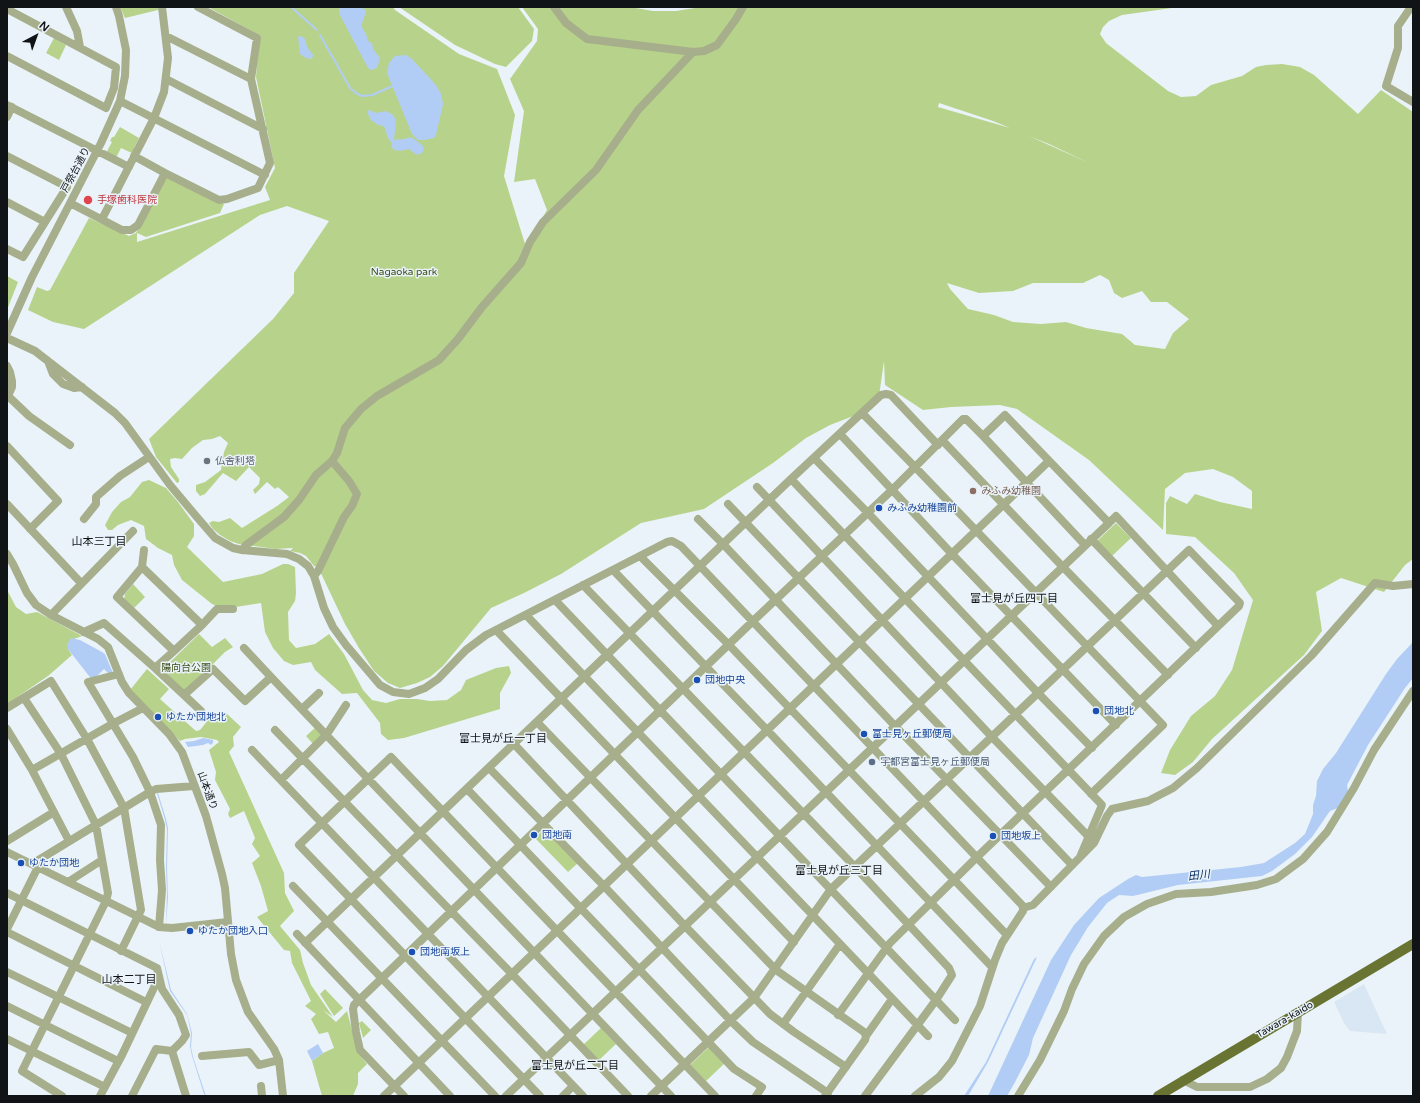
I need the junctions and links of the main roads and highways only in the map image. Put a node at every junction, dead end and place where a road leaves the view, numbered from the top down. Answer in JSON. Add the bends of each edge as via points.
{"nodes":[{"id":1,"x":1413,"y":944,"type":"edge"},
{"id":2,"x":1158,"y":1096,"type":"edge"}],
"edges":[{"from":1,"to":2,"type":"main road","name":"Tawara-kaido"}]}
